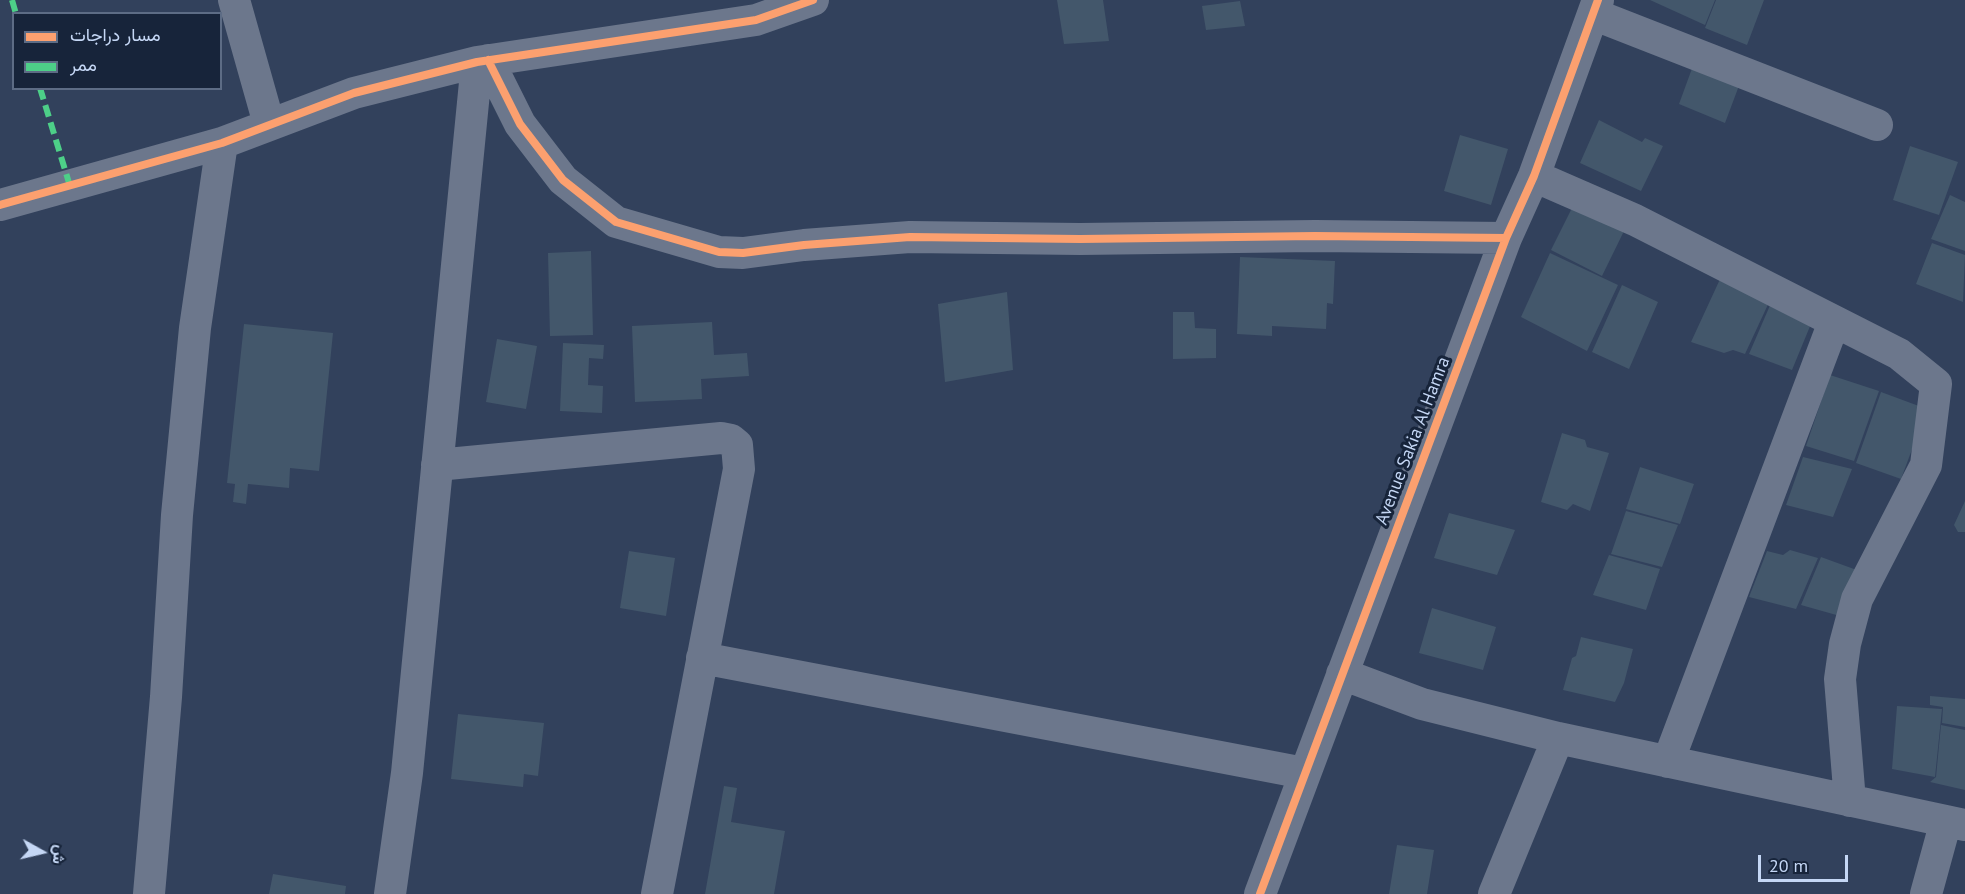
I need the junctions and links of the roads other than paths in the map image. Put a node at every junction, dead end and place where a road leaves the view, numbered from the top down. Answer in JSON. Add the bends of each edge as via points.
{"nodes":[{"id":1,"x":234,"y":0,"type":"edge"},
{"id":2,"x":813,"y":0,"type":"edge"},
{"id":3,"x":1595,"y":7,"type":"edge"},
{"id":4,"x":482,"y":61,"type":"junction"},
{"id":5,"x":269,"y":124,"type":"junction"},
{"id":6,"x":1877,"y":125,"type":"dead end"},
{"id":7,"x":222,"y":143,"type":"junction"},
{"id":8,"x":1534,"y":176,"type":"junction"},
{"id":9,"x":0,"y":205,"type":"edge"},
{"id":10,"x":1506,"y":238,"type":"junction"},
{"id":11,"x":1834,"y":322,"type":"junction"},
{"id":12,"x":437,"y":465,"type":"junction"},
{"id":13,"x":702,"y":658,"type":"junction"},
{"id":14,"x":1342,"y":674,"type":"junction"},
{"id":15,"x":1558,"y":738,"type":"junction"},
{"id":16,"x":1668,"y":762,"type":"junction"},
{"id":17,"x":1304,"y":773,"type":"junction"},
{"id":18,"x":1850,"y":801,"type":"junction"},
{"id":19,"x":1956,"y":823,"type":"edge"},
{"id":20,"x":148,"y":894,"type":"edge"},
{"id":21,"x":390,"y":894,"type":"edge"},
{"id":22,"x":657,"y":894,"type":"edge"},
{"id":23,"x":1260,"y":894,"type":"edge"},
{"id":24,"x":1494,"y":894,"type":"edge"},
{"id":25,"x":1926,"y":894,"type":"edge"}],
"edges":[{"from":1,"to":5,"type":"street"},
{"from":2,"to":4,"type":"street","via":[[756,20]]},
{"from":3,"to":6,"type":"street"},
{"from":3,"to":8,"type":"street","name":"Avenue Sakia Al Hamra"},
{"from":4,"to":5,"type":"street","via":[[354,93]]},
{"from":4,"to":10,"type":"street","via":[[520,124],[563,180],[616,222],[719,252],[910,237]]},
{"from":4,"to":12,"type":"street"},
{"from":5,"to":7,"type":"street"},
{"from":7,"to":9,"type":"street"},
{"from":7,"to":20,"type":"street","via":[[194,340]]},
{"from":8,"to":10,"type":"street","name":"Avenue Sakia Al Hamra"},
{"from":8,"to":11,"type":"street","via":[[1635,220]]},
{"from":10,"to":14,"type":"street","name":"Avenue Sakia Al Hamra"},
{"from":11,"to":16,"type":"street"},
{"from":11,"to":18,"type":"street","via":[[1899,354],[1936,384],[1926,465],[1857,599],[1845,644],[1840,679]]},
{"from":12,"to":13,"type":"street","via":[[731,440],[737,445],[739,469]]},
{"from":12,"to":21,"type":"street","via":[[407,773]]},
{"from":13,"to":17,"type":"street"},
{"from":13,"to":22,"type":"street"},
{"from":14,"to":15,"type":"street","via":[[1422,704]]},
{"from":14,"to":17,"type":"street","name":"Avenue Sakia Al Hamra"},
{"from":15,"to":16,"type":"street"},
{"from":15,"to":24,"type":"street"},
{"from":16,"to":18,"type":"street"},
{"from":17,"to":23,"type":"street","name":"Avenue Sakia Al Hamra"},
{"from":18,"to":19,"type":"street"},
{"from":19,"to":25,"type":"street"}]}
